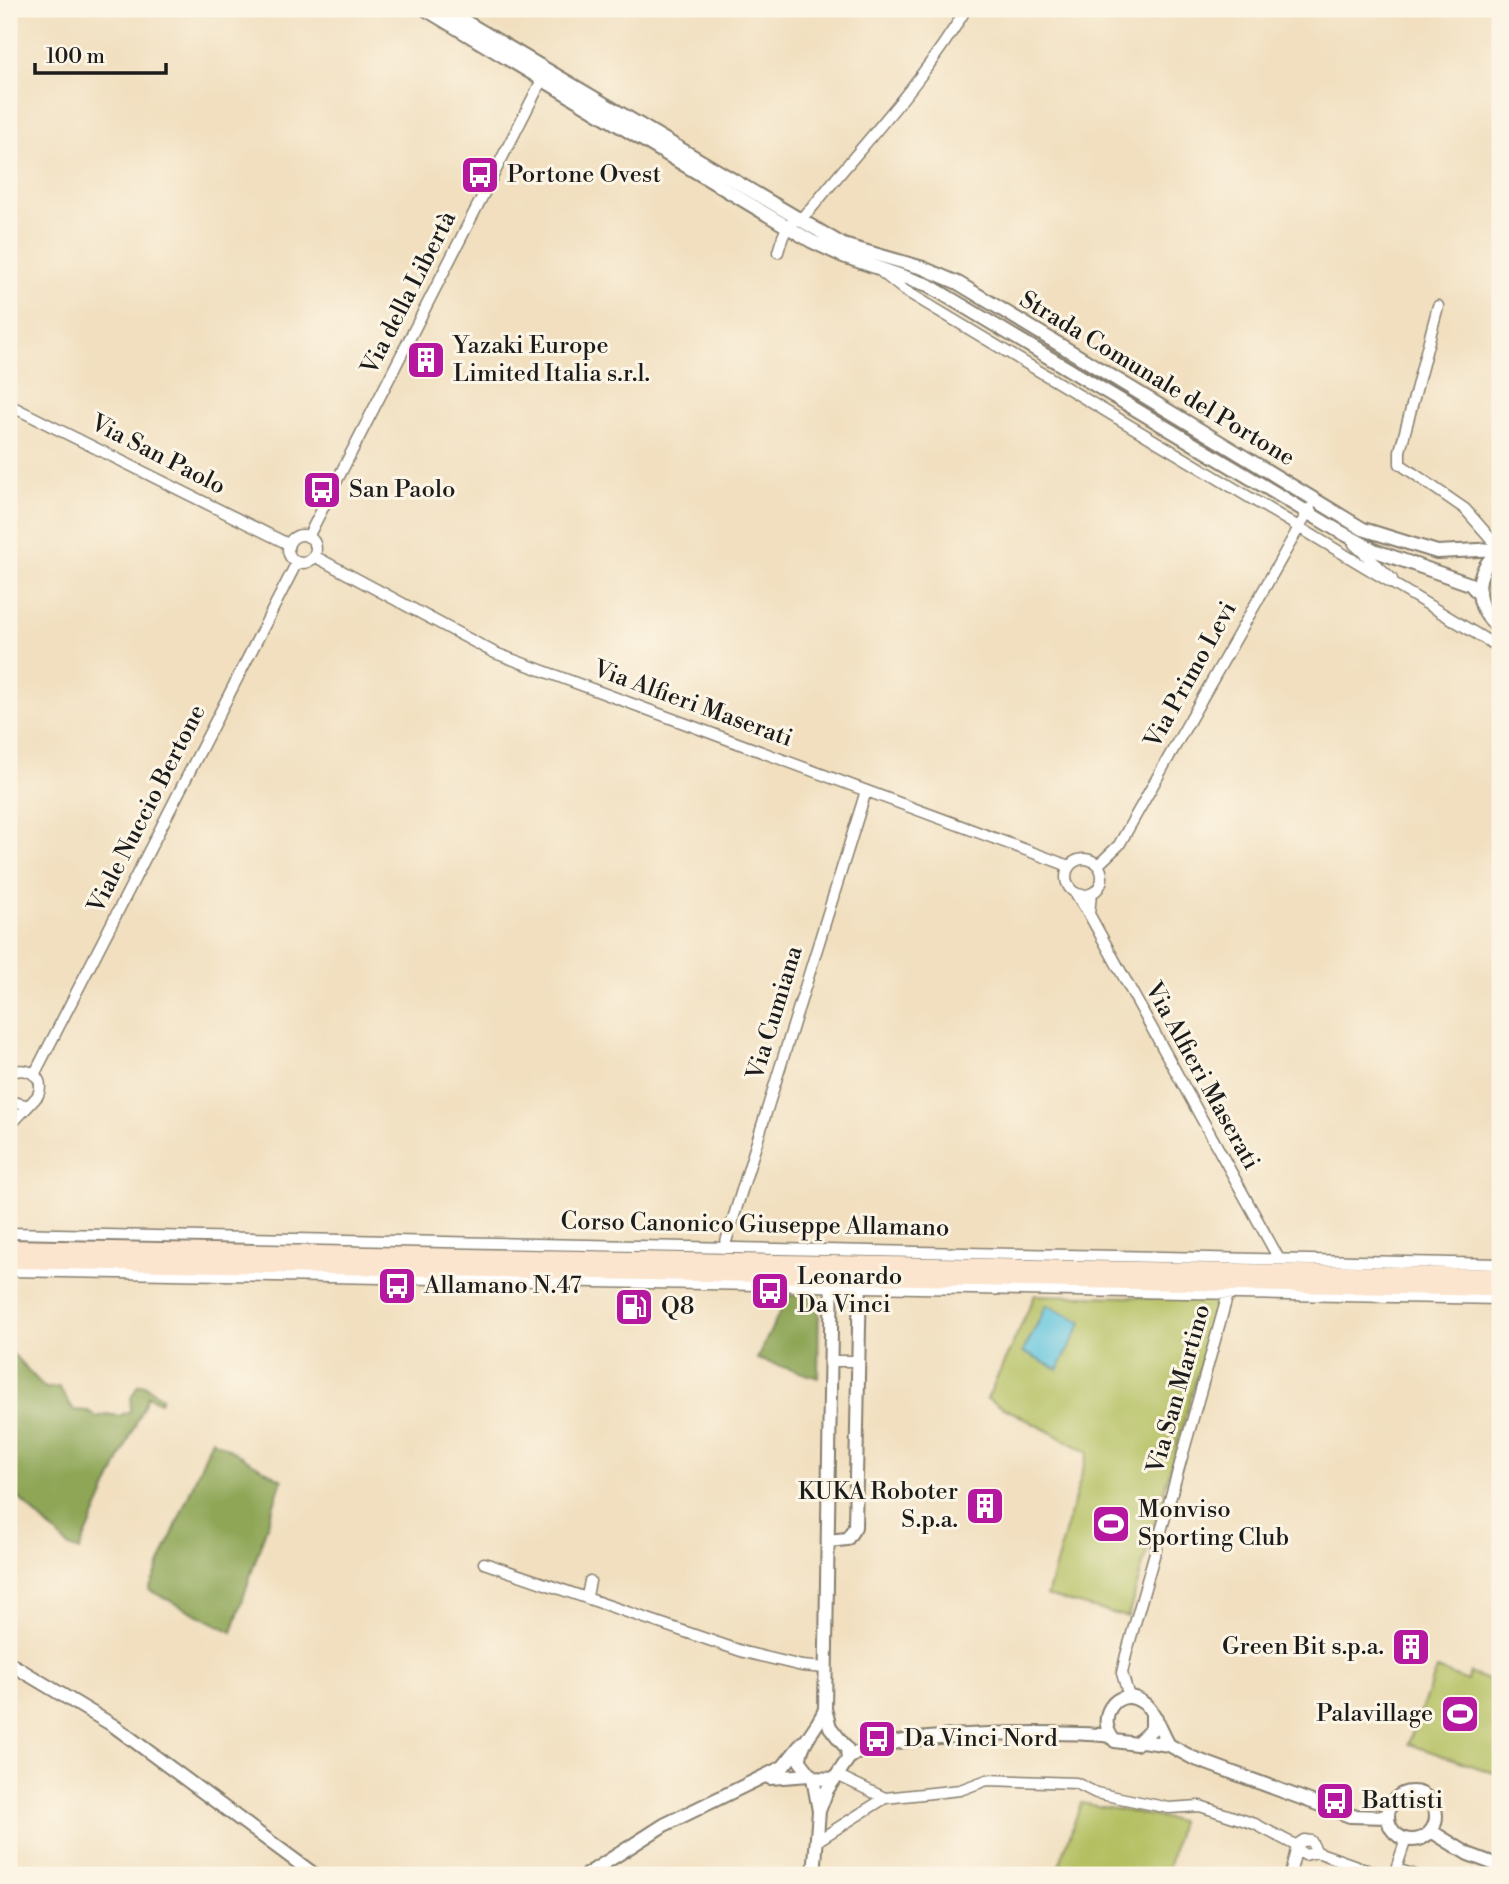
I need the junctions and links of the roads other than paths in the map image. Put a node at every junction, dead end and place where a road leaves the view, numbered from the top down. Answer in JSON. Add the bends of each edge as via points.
{"nodes":[{"id":1,"x":425,"y":9,"type":"edge"},
{"id":2,"x":444,"y":9,"type":"edge"},
{"id":3,"x":966,"y":9,"type":"edge"},
{"id":4,"x":545,"y":75,"type":"junction"},
{"id":5,"x":791,"y":222,"type":"junction"},
{"id":6,"x":778,"y":252,"type":"dead end"},
{"id":7,"x":874,"y":266,"type":"junction"},
{"id":8,"x":1438,"y":306,"type":"dead end"},
{"id":9,"x":9,"y":405,"type":"edge"},
{"id":10,"x":1315,"y":500,"type":"junction"},
{"id":11,"x":1307,"y":513,"type":"junction"},
{"id":12,"x":1299,"y":527,"type":"junction"},
{"id":13,"x":1337,"y":530,"type":"junction"},
{"id":14,"x":308,"y":537,"type":"junction"},
{"id":15,"x":288,"y":544,"type":"junction"},
{"id":16,"x":1500,"y":549,"type":"edge"},
{"id":17,"x":314,"y":556,"type":"junction"},
{"id":18,"x":297,"y":562,"type":"junction"},
{"id":19,"x":1402,"y":589,"type":"junction"},
{"id":20,"x":1478,"y":593,"type":"junction"},
{"id":21,"x":1500,"y":629,"type":"edge"},
{"id":22,"x":1500,"y":648,"type":"edge"},
{"id":23,"x":866,"y":791,"type":"junction"},
{"id":24,"x":1098,"y":864,"type":"junction"},
{"id":25,"x":1069,"y":866,"type":"junction"},
{"id":26,"x":1076,"y":894,"type":"junction"},
{"id":27,"x":1091,"y":894,"type":"junction"},
{"id":28,"x":1089,"y":914,"type":"junction"},
{"id":29,"x":9,"y":1074,"type":"edge"},
{"id":30,"x":34,"y":1074,"type":"junction"},
{"id":31,"x":9,"y":1102,"type":"edge"},
{"id":32,"x":26,"y":1105,"type":"junction"},
{"id":33,"x":9,"y":1127,"type":"edge"},
{"id":34,"x":9,"y":1233,"type":"edge"},
{"id":35,"x":9,"y":1247,"type":"edge"},
{"id":36,"x":724,"y":1248,"type":"junction"},
{"id":37,"x":1279,"y":1259,"type":"junction"},
{"id":38,"x":9,"y":1261,"type":"edge"},
{"id":39,"x":1500,"y":1264,"type":"edge"},
{"id":40,"x":832,"y":1269,"type":"junction"},
{"id":41,"x":9,"y":1271,"type":"edge"},
{"id":42,"x":1500,"y":1276,"type":"edge"},
{"id":43,"x":860,"y":1282,"type":"junction"},
{"id":44,"x":1500,"y":1289,"type":"edge"},
{"id":45,"x":1228,"y":1294,"type":"junction"},
{"id":46,"x":1500,"y":1300,"type":"edge"},
{"id":47,"x":831,"y":1361,"type":"junction"},
{"id":48,"x":858,"y":1361,"type":"junction"},
{"id":49,"x":828,"y":1541,"type":"junction"},
{"id":50,"x":484,"y":1563,"type":"dead end"},
{"id":51,"x":590,"y":1581,"type":"dead end"},
{"id":52,"x":587,"y":1596,"type":"junction"},
{"id":53,"x":9,"y":1662,"type":"edge"},
{"id":54,"x":826,"y":1668,"type":"junction"},
{"id":55,"x":1129,"y":1697,"type":"junction"},
{"id":56,"x":1110,"y":1706,"type":"junction"},
{"id":57,"x":825,"y":1709,"type":"junction"},
{"id":58,"x":1152,"y":1714,"type":"junction"},
{"id":59,"x":1071,"y":1733,"type":"junction"},
{"id":60,"x":1110,"y":1736,"type":"junction"},
{"id":61,"x":808,"y":1738,"type":"junction"},
{"id":62,"x":838,"y":1738,"type":"junction"},
{"id":63,"x":1142,"y":1741,"type":"junction"},
{"id":64,"x":1169,"y":1745,"type":"junction"},
{"id":65,"x":873,"y":1746,"type":"junction"},
{"id":66,"x":848,"y":1759,"type":"junction"},
{"id":67,"x":811,"y":1777,"type":"junction"},
{"id":68,"x":837,"y":1777,"type":"junction"},
{"id":69,"x":759,"y":1780,"type":"junction"},
{"id":70,"x":885,"y":1798,"type":"junction"},
{"id":71,"x":819,"y":1811,"type":"junction"},
{"id":72,"x":1388,"y":1817,"type":"junction"},
{"id":73,"x":1431,"y":1831,"type":"junction"},
{"id":74,"x":1406,"y":1839,"type":"junction"},
{"id":75,"x":817,"y":1842,"type":"junction"},
{"id":76,"x":1297,"y":1846,"type":"junction"},
{"id":77,"x":1314,"y":1854,"type":"junction"},
{"id":78,"x":1500,"y":1866,"type":"edge"},
{"id":79,"x":1394,"y":1872,"type":"edge"},
{"id":80,"x":315,"y":1875,"type":"edge"},
{"id":81,"x":586,"y":1875,"type":"edge"},
{"id":82,"x":814,"y":1875,"type":"edge"},
{"id":83,"x":1290,"y":1875,"type":"edge"},
{"id":84,"x":1382,"y":1875,"type":"edge"},
{"id":85,"x":1415,"y":1875,"type":"edge"}],
"edges":[{"from":1,"to":4,"type":"street","name":"Strada Comunale del Portone"},
{"from":2,"to":4,"type":"street","name":"Strada Comunale del Portone"},
{"from":3,"to":5,"type":"street","via":[[943,47],[815,205]]},
{"from":4,"to":5,"type":"street","name":"Strada Comunale del Portone"},
{"from":4,"to":14,"type":"street","name":"Via della Libertà"},
{"from":5,"to":6,"type":"street"},
{"from":5,"to":7,"type":"street","name":"Strada Comunale del Portone","via":[[830,251]]},
{"from":5,"to":10,"type":"street","name":"Strada Comunale del Portone","via":[[852,249],[923,268],[958,283]]},
{"from":7,"to":11,"type":"street","name":"Strada Comunale del Portone","via":[[928,285]]},
{"from":7,"to":12,"type":"street","name":"Strada Comunale del Portone","via":[[904,290]]},
{"from":8,"to":16,"type":"street","via":[[1400,451],[1401,464],[1465,509]]},
{"from":9,"to":15,"type":"street","name":"Via San Paolo"},
{"from":10,"to":11,"type":"street","name":"Via Primo Levi"},
{"from":10,"to":16,"type":"street","name":"Strada Comunale del Portone","via":[[1363,529],[1420,548],[1452,553]]},
{"from":11,"to":12,"type":"street","name":"Via Primo Levi"},
{"from":11,"to":13,"type":"street","name":"Strada Comunale del Portone"},
{"from":12,"to":19,"type":"street","name":"Strada Comunale del Portone"},
{"from":12,"to":24,"type":"street","name":"Via Primo Levi","via":[[1119,845]]},
{"from":13,"to":19,"type":"street","name":"Strada Comunale del Portone"},
{"from":13,"to":20,"type":"street","name":"Strada Comunale del Portone","via":[[1376,551],[1463,581]]},
{"from":14,"to":15,"type":"street","via":[[299,536]]},
{"from":14,"to":17,"type":"street","via":[[316,547]]},
{"from":15,"to":18,"type":"street","via":[[288,553]]},
{"from":16,"to":20,"type":"street","via":[[1483,569]]},
{"from":17,"to":18,"type":"street"},
{"from":17,"to":23,"type":"street","name":"Via Alfieri Maserati","via":[[495,653]]},
{"from":18,"to":30,"type":"street","name":"Viale Nuccio Bertone"},
{"from":19,"to":22,"type":"street","name":"Strada Comunale del Portone"},
{"from":20,"to":21,"type":"street","via":[[1483,610]]},
{"from":23,"to":25,"type":"street","name":"Via Alfieri Maserati"},
{"from":23,"to":36,"type":"street","name":"Via Cumiana"},
{"from":24,"to":25,"type":"street","via":[[1082,858]]},
{"from":24,"to":27,"type":"street","via":[[1101,884]]},
{"from":25,"to":26,"type":"street","via":[[1066,881]]},
{"from":26,"to":27,"type":"street"},
{"from":26,"to":28,"type":"street"},
{"from":27,"to":28,"type":"street"},
{"from":28,"to":37,"type":"street","name":"Via Alfieri Maserati"},
{"from":29,"to":30,"type":"street","via":[[23,1069]]},
{"from":30,"to":32,"type":"street","name":"Viale Nuccio Bertone","via":[[38,1095]]},
{"from":31,"to":32,"type":"street"},
{"from":32,"to":33,"type":"street","name":"Viale Nuccio Bertone"},
{"from":34,"to":36,"type":"street","name":"Corso Canonico Giuseppe Allamano"},
{"from":35,"to":40,"type":"main road","name":"Corso Canonico Giuseppe Allamano"},
{"from":36,"to":40,"type":"street","name":"Corso Canonico Giuseppe Allamano"},
{"from":37,"to":39,"type":"street","name":"Corso Canonico Giuseppe Allamano"},
{"from":37,"to":40,"type":"street","name":"Corso Canonico Giuseppe Allamano"},
{"from":38,"to":40,"type":"main road","name":"Corso Canonico Giuseppe Allamano"},
{"from":40,"to":41,"type":"street","name":"Corso Canonico Giuseppe Allamano"},
{"from":40,"to":42,"type":"main road","name":"Corso Canonico Giuseppe Allamano"},
{"from":40,"to":43,"type":"main road","name":"Corso Canonico Giuseppe Allamano"},
{"from":40,"to":47,"type":"street"},
{"from":43,"to":44,"type":"main road","name":"Corso Canonico Giuseppe Allamano"},
{"from":43,"to":45,"type":"street","name":"Corso Canonico Giuseppe Allamano"},
{"from":43,"to":48,"type":"street"},
{"from":45,"to":46,"type":"street","name":"Corso Canonico Giuseppe Allamano"},
{"from":45,"to":55,"type":"street","name":"Via San Martino","via":[[1126,1655],[1122,1673]]},
{"from":47,"to":48,"type":"street"},
{"from":47,"to":49,"type":"street"},
{"from":48,"to":49,"type":"street","via":[[855,1527],[847,1539]]},
{"from":49,"to":54,"type":"street"},
{"from":50,"to":52,"type":"street"},
{"from":51,"to":52,"type":"street"},
{"from":52,"to":54,"type":"street","via":[[744,1651]]},
{"from":53,"to":80,"type":"street","via":[[122,1732]]},
{"from":54,"to":57,"type":"street"},
{"from":55,"to":56,"type":"street"},
{"from":55,"to":58,"type":"street","via":[[1143,1702]]},
{"from":56,"to":59,"type":"street","via":[[1098,1722]]},
{"from":56,"to":60,"type":"street","via":[[1105,1722]]},
{"from":57,"to":61,"type":"street"},
{"from":57,"to":62,"type":"street"},
{"from":58,"to":63,"type":"street","via":[[1152,1729]]},
{"from":58,"to":64,"type":"street"},
{"from":59,"to":60,"type":"street"},
{"from":59,"to":65,"type":"street","via":[[947,1736]]},
{"from":60,"to":63,"type":"street","via":[[1129,1745]]},
{"from":61,"to":62,"type":"street"},
{"from":61,"to":67,"type":"street","via":[[800,1761]]},
{"from":61,"to":69,"type":"street","via":[[783,1767]]},
{"from":62,"to":65,"type":"street"},
{"from":62,"to":66,"type":"street"},
{"from":63,"to":64,"type":"street"},
{"from":64,"to":72,"type":"street","via":[[1350,1816]]},
{"from":65,"to":66,"type":"street"},
{"from":66,"to":68,"type":"street"},
{"from":67,"to":68,"type":"street"},
{"from":67,"to":69,"type":"street"},
{"from":67,"to":71,"type":"street"},
{"from":68,"to":70,"type":"street"},
{"from":68,"to":71,"type":"street"},
{"from":69,"to":81,"type":"street","via":[[664,1825]]},
{"from":70,"to":75,"type":"street"},
{"from":70,"to":76,"type":"street","via":[[960,1790],[987,1780],[1076,1783],[1096,1793],[1169,1808],[1200,1806],[1255,1824]]},
{"from":71,"to":75,"type":"street"},
{"from":72,"to":73,"type":"street","via":[[1399,1796],[1421,1794],[1435,1807]]},
{"from":72,"to":74,"type":"street","via":[[1395,1832]]},
{"from":73,"to":74,"type":"street","via":[[1420,1839]]},
{"from":73,"to":78,"type":"street","via":[[1468,1854]]},
{"from":74,"to":79,"type":"street"},
{"from":75,"to":82,"type":"street"},
{"from":76,"to":77,"type":"street","via":[[1300,1841],[1311,1841]]},
{"from":76,"to":83,"type":"street"},
{"from":77,"to":83,"type":"street"},
{"from":77,"to":84,"type":"street"},
{"from":79,"to":85,"type":"street"}]}
